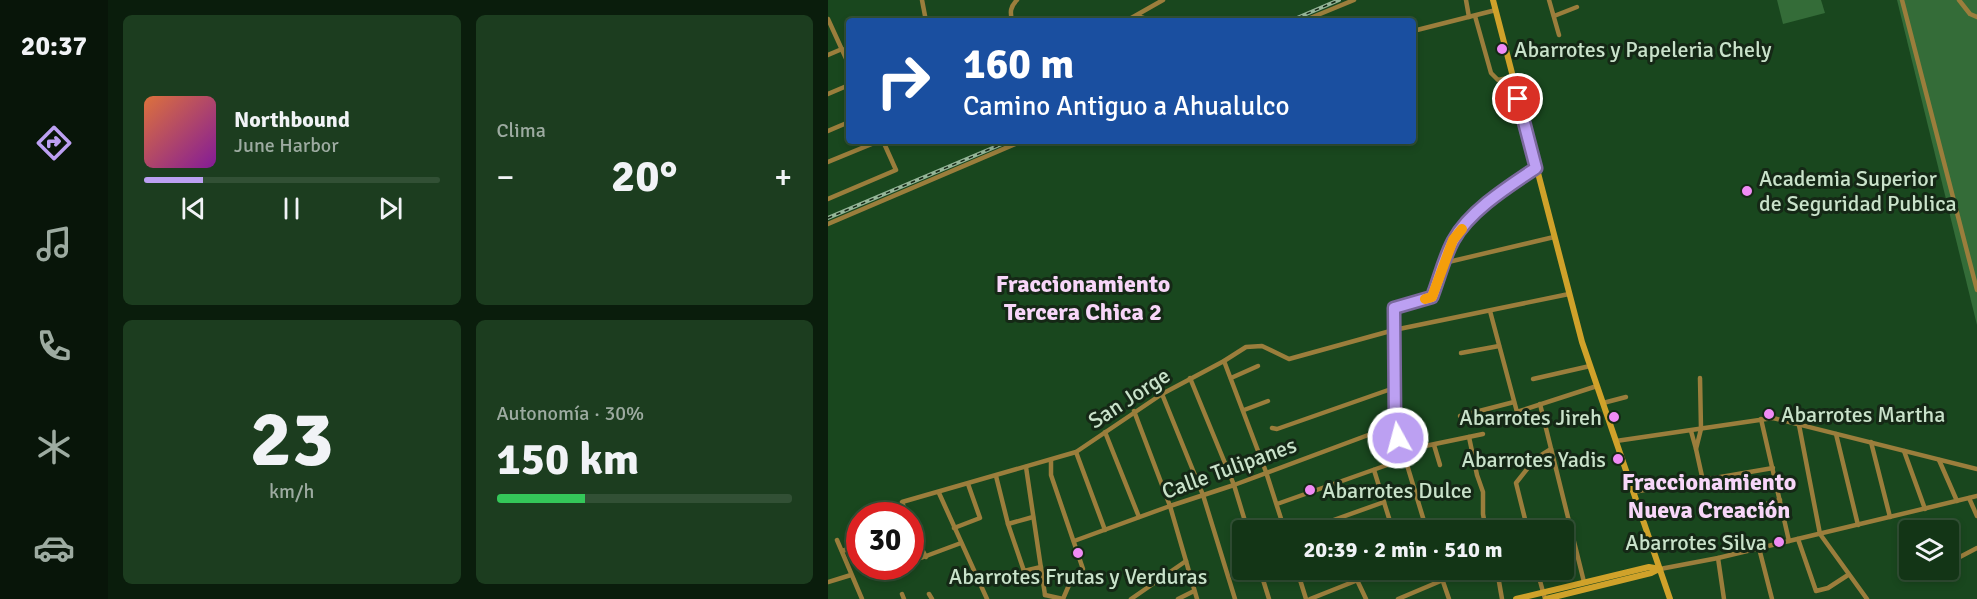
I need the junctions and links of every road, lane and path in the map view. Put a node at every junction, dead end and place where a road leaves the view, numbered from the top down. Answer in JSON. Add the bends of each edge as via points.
{"nodes":[{"id":1,"x":922,"y":0,"type":"edge"},
{"id":2,"x":1017,"y":0,"type":"edge"},
{"id":3,"x":1163,"y":0,"type":"edge"},
{"id":4,"x":1354,"y":0,"type":"edge"},
{"id":5,"x":1466,"y":0,"type":"edge"},
{"id":6,"x":1493,"y":0,"type":"edge"},
{"id":7,"x":1549,"y":0,"type":"edge"},
{"id":8,"x":1902,"y":0,"type":"edge"},
{"id":9,"x":1959,"y":0,"type":"edge"},
{"id":10,"x":1577,"y":7,"type":"dead end"},
{"id":11,"x":1496,"y":10,"type":"junction"},
{"id":12,"x":1137,"y":16,"type":"junction"},
{"id":13,"x":1472,"y":16,"type":"junction"},
{"id":14,"x":1554,"y":16,"type":"junction"},
{"id":15,"x":1977,"y":17,"type":"edge"},
{"id":16,"x":925,"y":18,"type":"edge"},
{"id":17,"x":1011,"y":18,"type":"edge"},
{"id":18,"x":1133,"y":18,"type":"edge"},
{"id":19,"x":1143,"y":18,"type":"edge"},
{"id":20,"x":1310,"y":18,"type":"edge"},
{"id":21,"x":828,"y":19,"type":"edge"},
{"id":22,"x":1416,"y":29,"type":"edge"},
{"id":23,"x":1559,"y":34,"type":"dead end"},
{"id":24,"x":842,"y":49,"type":"junction"},
{"id":25,"x":828,"y":55,"type":"edge"},
{"id":26,"x":846,"y":58,"type":"edge"},
{"id":27,"x":1513,"y":77,"type":"junction"},
{"id":28,"x":846,"y":86,"type":"edge"},
{"id":29,"x":828,"y":94,"type":"edge"},
{"id":30,"x":846,"y":123,"type":"edge"},
{"id":31,"x":828,"y":131,"type":"edge"},
{"id":32,"x":873,"y":144,"type":"edge"},
{"id":33,"x":883,"y":144,"type":"edge"},
{"id":34,"x":1015,"y":144,"type":"edge"},
{"id":35,"x":828,"y":162,"type":"edge"},
{"id":36,"x":1536,"y":168,"type":"junction"},
{"id":37,"x":828,"y":200,"type":"edge"},
{"id":38,"x":828,"y":224,"type":"edge"},
{"id":39,"x":1554,"y":237,"type":"junction"},
{"id":40,"x":1444,"y":263,"type":"junction"},
{"id":41,"x":1977,"y":290,"type":"edge"},
{"id":42,"x":1569,"y":294,"type":"junction"},
{"id":43,"x":1490,"y":311,"type":"junction"},
{"id":44,"x":1394,"y":330,"type":"junction"},
{"id":45,"x":1499,"y":346,"type":"junction"},
{"id":46,"x":1461,"y":353,"type":"dead end"},
{"id":47,"x":1224,"y":361,"type":"junction"},
{"id":48,"x":1258,"y":366,"type":"dead end"},
{"id":49,"x":1590,"y":366,"type":"junction"},
{"id":50,"x":1190,"y":378,"type":"junction"},
{"id":51,"x":1231,"y":378,"type":"junction"},
{"id":52,"x":1700,"y":378,"type":"dead end"},
{"id":53,"x":1533,"y":379,"type":"dead end"},
{"id":54,"x":1597,"y":386,"type":"junction"},
{"id":55,"x":1394,"y":388,"type":"junction"},
{"id":56,"x":1162,"y":394,"type":"junction"},
{"id":57,"x":1626,"y":397,"type":"dead end"},
{"id":58,"x":1268,"y":401,"type":"dead end"},
{"id":59,"x":1514,"y":402,"type":"junction"},
{"id":60,"x":1603,"y":403,"type":"junction"},
{"id":61,"x":1540,"y":404,"type":"junction"},
{"id":62,"x":1244,"y":410,"type":"junction"},
{"id":63,"x":1134,"y":411,"type":"junction"},
{"id":64,"x":1460,"y":416,"type":"dead end"},
{"id":65,"x":1761,"y":419,"type":"junction"},
{"id":66,"x":1395,"y":425,"type":"junction"},
{"id":67,"x":1799,"y":425,"type":"junction"},
{"id":68,"x":1272,"y":428,"type":"dead end"},
{"id":69,"x":1701,"y":429,"type":"junction"},
{"id":70,"x":1691,"y":431,"type":"junction"},
{"id":71,"x":1105,"y":432,"type":"junction"},
{"id":72,"x":1483,"y":434,"type":"dead end"},
{"id":73,"x":1836,"y":434,"type":"junction"},
{"id":74,"x":1469,"y":437,"type":"junction"},
{"id":75,"x":1616,"y":441,"type":"junction"},
{"id":76,"x":1871,"y":442,"type":"junction"},
{"id":77,"x":1434,"y":444,"type":"junction"},
{"id":78,"x":1551,"y":449,"type":"junction"},
{"id":79,"x":1696,"y":449,"type":"junction"},
{"id":80,"x":1401,"y":451,"type":"junction"},
{"id":81,"x":1904,"y":451,"type":"junction"},
{"id":82,"x":1076,"y":452,"type":"junction"},
{"id":83,"x":1404,"y":459,"type":"junction"},
{"id":84,"x":1051,"y":460,"type":"junction"},
{"id":85,"x":1939,"y":460,"type":"junction"},
{"id":86,"x":1440,"y":465,"type":"dead end"},
{"id":87,"x":1026,"y":467,"type":"junction"},
{"id":88,"x":1773,"y":468,"type":"junction"},
{"id":89,"x":1977,"y":469,"type":"edge"},
{"id":90,"x":1374,"y":470,"type":"junction"},
{"id":91,"x":1266,"y":472,"type":"junction"},
{"id":92,"x":996,"y":476,"type":"junction"},
{"id":93,"x":1703,"y":481,"type":"junction"},
{"id":94,"x":968,"y":484,"type":"junction"},
{"id":95,"x":1234,"y":485,"type":"junction"},
{"id":96,"x":1633,"y":492,"type":"junction"},
{"id":97,"x":939,"y":493,"type":"junction"},
{"id":98,"x":1203,"y":495,"type":"junction"},
{"id":99,"x":1977,"y":496,"type":"edge"},
{"id":100,"x":1969,"y":498,"type":"junction"},
{"id":101,"x":1780,"y":501,"type":"junction"},
{"id":102,"x":1957,"y":501,"type":"junction"},
{"id":103,"x":902,"y":502,"type":"edge"},
{"id":104,"x":1384,"y":502,"type":"junction"},
{"id":105,"x":1277,"y":504,"type":"junction"},
{"id":106,"x":1170,"y":506,"type":"junction"},
{"id":107,"x":1925,"y":509,"type":"junction"},
{"id":108,"x":1729,"y":515,"type":"dead end"},
{"id":109,"x":1977,"y":516,"type":"edge"},
{"id":110,"x":1033,"y":517,"type":"junction"},
{"id":111,"x":1139,"y":517,"type":"junction"},
{"id":112,"x":1890,"y":517,"type":"junction"},
{"id":113,"x":1245,"y":520,"type":"edge"},
{"id":114,"x":1282,"y":520,"type":"edge"},
{"id":115,"x":1334,"y":520,"type":"edge"},
{"id":116,"x":1390,"y":520,"type":"edge"},
{"id":117,"x":1423,"y":520,"type":"edge"},
{"id":118,"x":1484,"y":520,"type":"edge"},
{"id":119,"x":1524,"y":520,"type":"edge"},
{"id":120,"x":1008,"y":524,"type":"junction"},
{"id":121,"x":1858,"y":525,"type":"junction"},
{"id":122,"x":954,"y":528,"type":"junction"},
{"id":123,"x":1105,"y":530,"type":"junction"},
{"id":124,"x":1820,"y":534,"type":"junction"},
{"id":125,"x":1798,"y":539,"type":"junction"},
{"id":126,"x":837,"y":540,"type":"dead end"},
{"id":127,"x":1074,"y":541,"type":"junction"},
{"id":128,"x":1790,"y":541,"type":"junction"},
{"id":129,"x":961,"y":543,"type":"junction"},
{"id":130,"x":1759,"y":548,"type":"junction"},
{"id":131,"x":1977,"y":548,"type":"edge"},
{"id":132,"x":846,"y":550,"type":"edge"},
{"id":133,"x":842,"y":551,"type":"junction"},
{"id":134,"x":924,"y":553,"type":"edge"},
{"id":135,"x":926,"y":557,"type":"joint"},
{"id":136,"x":1959,"y":557,"type":"edge"},
{"id":137,"x":1718,"y":558,"type":"junction"},
{"id":138,"x":1186,"y":561,"type":"junction"},
{"id":139,"x":846,"y":562,"type":"edge"},
{"id":140,"x":1041,"y":567,"type":"junction"},
{"id":141,"x":1660,"y":569,"type":"junction"},
{"id":142,"x":1848,"y":575,"type":"junction"},
{"id":143,"x":846,"y":577,"type":"edge"},
{"id":144,"x":853,"y":580,"type":"edge"},
{"id":145,"x":1263,"y":580,"type":"edge"},
{"id":146,"x":1301,"y":580,"type":"edge"},
{"id":147,"x":1357,"y":580,"type":"joint"},
{"id":148,"x":1443,"y":580,"type":"joint"},
{"id":149,"x":1499,"y":580,"type":"edge"},
{"id":150,"x":1540,"y":580,"type":"edge"},
{"id":151,"x":828,"y":582,"type":"edge"},
{"id":152,"x":1584,"y":582,"type":"junction"},
{"id":153,"x":1194,"y":591,"type":"junction"},
{"id":154,"x":1045,"y":595,"type":"junction"},
{"id":155,"x":1544,"y":597,"type":"edge"},
{"id":156,"x":1565,"y":597,"type":"edge"},
{"id":157,"x":1772,"y":598,"type":"edge"},
{"id":158,"x":862,"y":599,"type":"edge"},
{"id":159,"x":987,"y":599,"type":"edge"},
{"id":160,"x":1039,"y":599,"type":"edge"},
{"id":161,"x":1063,"y":599,"type":"edge"},
{"id":162,"x":1132,"y":599,"type":"edge"},
{"id":163,"x":1178,"y":599,"type":"edge"},
{"id":164,"x":1197,"y":599,"type":"edge"},
{"id":165,"x":1234,"y":599,"type":"edge"},
{"id":166,"x":1269,"y":599,"type":"edge"},
{"id":167,"x":1308,"y":599,"type":"edge"},
{"id":168,"x":1366,"y":599,"type":"edge"},
{"id":169,"x":1398,"y":599,"type":"edge"},
{"id":170,"x":1449,"y":599,"type":"edge"},
{"id":171,"x":1502,"y":599,"type":"edge"},
{"id":172,"x":1516,"y":599,"type":"edge"},
{"id":173,"x":1670,"y":599,"type":"edge"},
{"id":174,"x":1724,"y":599,"type":"edge"},
{"id":175,"x":1867,"y":599,"type":"edge"}],
"edges":[{"from":1,"to":16,"type":"street"},
{"from":2,"to":17,"type":"street","via":[[1012,5]]},
{"from":3,"to":12,"type":"street"},
{"from":4,"to":20,"type":"street"},
{"from":5,"to":13,"type":"street"},
{"from":6,"to":11,"type":"street"},
{"from":7,"to":14,"type":"street"},
{"from":8,"to":41,"type":"street"},
{"from":9,"to":15,"type":"street"},
{"from":10,"to":14,"type":"street"},
{"from":11,"to":13,"type":"street"},
{"from":11,"to":27,"type":"street"},
{"from":12,"to":18,"type":"street"},
{"from":12,"to":19,"type":"street"},
{"from":13,"to":22,"type":"street"},
{"from":13,"to":27,"type":"street","via":[[1491,73],[1498,80]]},
{"from":14,"to":23,"type":"street"},
{"from":21,"to":24,"type":"street"},
{"from":24,"to":25,"type":"street"},
{"from":24,"to":26,"type":"street"},
{"from":27,"to":36,"type":"street"},
{"from":28,"to":29,"type":"street"},
{"from":30,"to":31,"type":"street"},
{"from":32,"to":35,"type":"street"},
{"from":33,"to":37,"type":"street","via":[[896,170]]},
{"from":34,"to":38,"type":"street"},
{"from":36,"to":39,"type":"street"},
{"from":36,"to":40,"type":"street","via":[[1473,216],[1453,240]]},
{"from":39,"to":40,"type":"street"},
{"from":39,"to":42,"type":"street"},
{"from":40,"to":44,"type":"street","via":[[1432,297],[1394,308]]},
{"from":42,"to":43,"type":"street","name":"San Jorge"},
{"from":42,"to":49,"type":"street"},
{"from":43,"to":44,"type":"street","name":"San Jorge"},
{"from":43,"to":45,"type":"street"},
{"from":44,"to":47,"type":"street","name":"San Jorge","via":[[1289,358],[1262,346],[1246,347]]},
{"from":44,"to":55,"type":"street"},
{"from":45,"to":46,"type":"street"},
{"from":45,"to":59,"type":"street"},
{"from":47,"to":50,"type":"street","name":"San Jorge"},
{"from":47,"to":51,"type":"street"},
{"from":48,"to":51,"type":"street"},
{"from":49,"to":53,"type":"street"},
{"from":49,"to":54,"type":"street"},
{"from":50,"to":56,"type":"street","name":"San Jorge"},
{"from":50,"to":95,"type":"street"},
{"from":51,"to":62,"type":"street"},
{"from":52,"to":69,"type":"street"},
{"from":54,"to":60,"type":"street"},
{"from":54,"to":61,"type":"street"},
{"from":55,"to":66,"type":"street"},
{"from":55,"to":68,"type":"street"},
{"from":56,"to":63,"type":"street","name":"San Jorge"},
{"from":56,"to":98,"type":"street"},
{"from":57,"to":60,"type":"street"},
{"from":58,"to":62,"type":"street"},
{"from":59,"to":61,"type":"street","via":[[1517,412]]},
{"from":59,"to":64,"type":"street"},
{"from":60,"to":75,"type":"street"},
{"from":61,"to":78,"type":"street"},
{"from":62,"to":91,"type":"street"},
{"from":63,"to":71,"type":"street","name":"San Jorge"},
{"from":63,"to":106,"type":"street"},
{"from":65,"to":67,"type":"street"},
{"from":65,"to":69,"type":"street"},
{"from":65,"to":88,"type":"street"},
{"from":66,"to":80,"type":"street"},
{"from":66,"to":91,"type":"street","name":"Calle Tulipanes"},
{"from":67,"to":73,"type":"street"},
{"from":67,"to":124,"type":"street"},
{"from":69,"to":70,"type":"street"},
{"from":69,"to":79,"type":"street"},
{"from":70,"to":75,"type":"street"},
{"from":70,"to":79,"type":"street"},
{"from":71,"to":82,"type":"street","name":"San Jorge"},
{"from":71,"to":111,"type":"street"},
{"from":72,"to":74,"type":"street"},
{"from":73,"to":76,"type":"street"},
{"from":73,"to":121,"type":"street"},
{"from":74,"to":77,"type":"street"},
{"from":74,"to":118,"type":"street","via":[[1483,492]]},
{"from":75,"to":96,"type":"street"},
{"from":76,"to":81,"type":"street"},
{"from":76,"to":112,"type":"street"},
{"from":77,"to":80,"type":"street"},
{"from":77,"to":86,"type":"street"},
{"from":78,"to":119,"type":"street","via":[[1535,459],[1516,483]]},
{"from":78,"to":152,"type":"street"},
{"from":79,"to":93,"type":"street"},
{"from":80,"to":83,"type":"street"},
{"from":81,"to":85,"type":"street"},
{"from":81,"to":107,"type":"street"},
{"from":82,"to":84,"type":"street","name":"San Jorge"},
{"from":82,"to":123,"type":"street"},
{"from":83,"to":90,"type":"street"},
{"from":83,"to":117,"type":"street"},
{"from":84,"to":87,"type":"street","name":"San Jorge"},
{"from":84,"to":127,"type":"street","via":[[1051,475]]},
{"from":85,"to":89,"type":"street"},
{"from":85,"to":102,"type":"street"},
{"from":87,"to":92,"type":"street","name":"San Jorge"},
{"from":87,"to":110,"type":"street"},
{"from":88,"to":93,"type":"street"},
{"from":88,"to":101,"type":"street"},
{"from":90,"to":104,"type":"street"},
{"from":90,"to":105,"type":"street"},
{"from":91,"to":95,"type":"street","name":"Calle Tulipanes"},
{"from":91,"to":105,"type":"street"},
{"from":92,"to":94,"type":"street","name":"San Jorge"},
{"from":92,"to":120,"type":"street"},
{"from":93,"to":96,"type":"street"},
{"from":94,"to":97,"type":"street","name":"San Jorge"},
{"from":94,"to":122,"type":"street","via":[[980,518]]},
{"from":95,"to":98,"type":"street","name":"Calle Tulipanes"},
{"from":95,"to":113,"type":"street"},
{"from":96,"to":141,"type":"street"},
{"from":97,"to":103,"type":"street","name":"San Jorge"},
{"from":97,"to":122,"type":"street"},
{"from":98,"to":106,"type":"street","name":"Calle Tulipanes"},
{"from":98,"to":165,"type":"street"},
{"from":99,"to":100,"type":"street"},
{"from":100,"to":102,"type":"street"},
{"from":100,"to":109,"type":"street"},
{"from":101,"to":108,"type":"street"},
{"from":101,"to":128,"type":"street"},
{"from":102,"to":107,"type":"street"},
{"from":104,"to":115,"type":"street"},
{"from":104,"to":116,"type":"street"},
{"from":105,"to":114,"type":"street"},
{"from":106,"to":111,"type":"street","name":"Calle Tulipanes"},
{"from":106,"to":138,"type":"street"},
{"from":107,"to":112,"type":"street"},
{"from":110,"to":120,"type":"street"},
{"from":110,"to":140,"type":"street"},
{"from":111,"to":123,"type":"street","name":"Calle Tulipanes"},
{"from":112,"to":121,"type":"street"},
{"from":120,"to":140,"type":"street","via":[[1024,571]]},
{"from":121,"to":124,"type":"street"},
{"from":122,"to":129,"type":"street"},
{"from":123,"to":127,"type":"street","name":"Calle Tulipanes"},
{"from":124,"to":125,"type":"street"},
{"from":124,"to":142,"type":"street"},
{"from":125,"to":128,"type":"street"},
{"from":125,"to":142,"type":"street","via":[[1816,591]]},
{"from":126,"to":133,"type":"street"},
{"from":127,"to":161,"type":"street","via":[[1083,569]]},
{"from":128,"to":130,"type":"street"},
{"from":129,"to":135,"type":"street"},
{"from":129,"to":159,"type":"street"},
{"from":130,"to":137,"type":"street"},
{"from":130,"to":157,"type":"street"},
{"from":131,"to":136,"type":"street"},
{"from":132,"to":133,"type":"street"},
{"from":133,"to":139,"type":"street"},
{"from":134,"to":135,"type":"street"},
{"from":137,"to":141,"type":"street"},
{"from":137,"to":174,"type":"street"},
{"from":138,"to":153,"type":"street"},
{"from":138,"to":162,"type":"street"},
{"from":140,"to":154,"type":"street"},
{"from":141,"to":152,"type":"street","via":[[1649,567]]},
{"from":141,"to":156,"type":"street"},
{"from":141,"to":173,"type":"street"},
{"from":142,"to":175,"type":"street"},
{"from":143,"to":151,"type":"street"},
{"from":144,"to":158,"type":"street"},
{"from":145,"to":166,"type":"street"},
{"from":146,"to":167,"type":"street"},
{"from":147,"to":167,"type":"street"},
{"from":147,"to":168,"type":"street"},
{"from":148,"to":169,"type":"street"},
{"from":148,"to":170,"type":"street"},
{"from":149,"to":171,"type":"street"},
{"from":150,"to":155,"type":"street"},
{"from":152,"to":155,"type":"street"},
{"from":153,"to":163,"type":"street"},
{"from":153,"to":164,"type":"street"},
{"from":154,"to":160,"type":"street"},
{"from":154,"to":161,"type":"street"},
{"from":155,"to":156,"type":"street"},
{"from":155,"to":172,"type":"street"}]}
